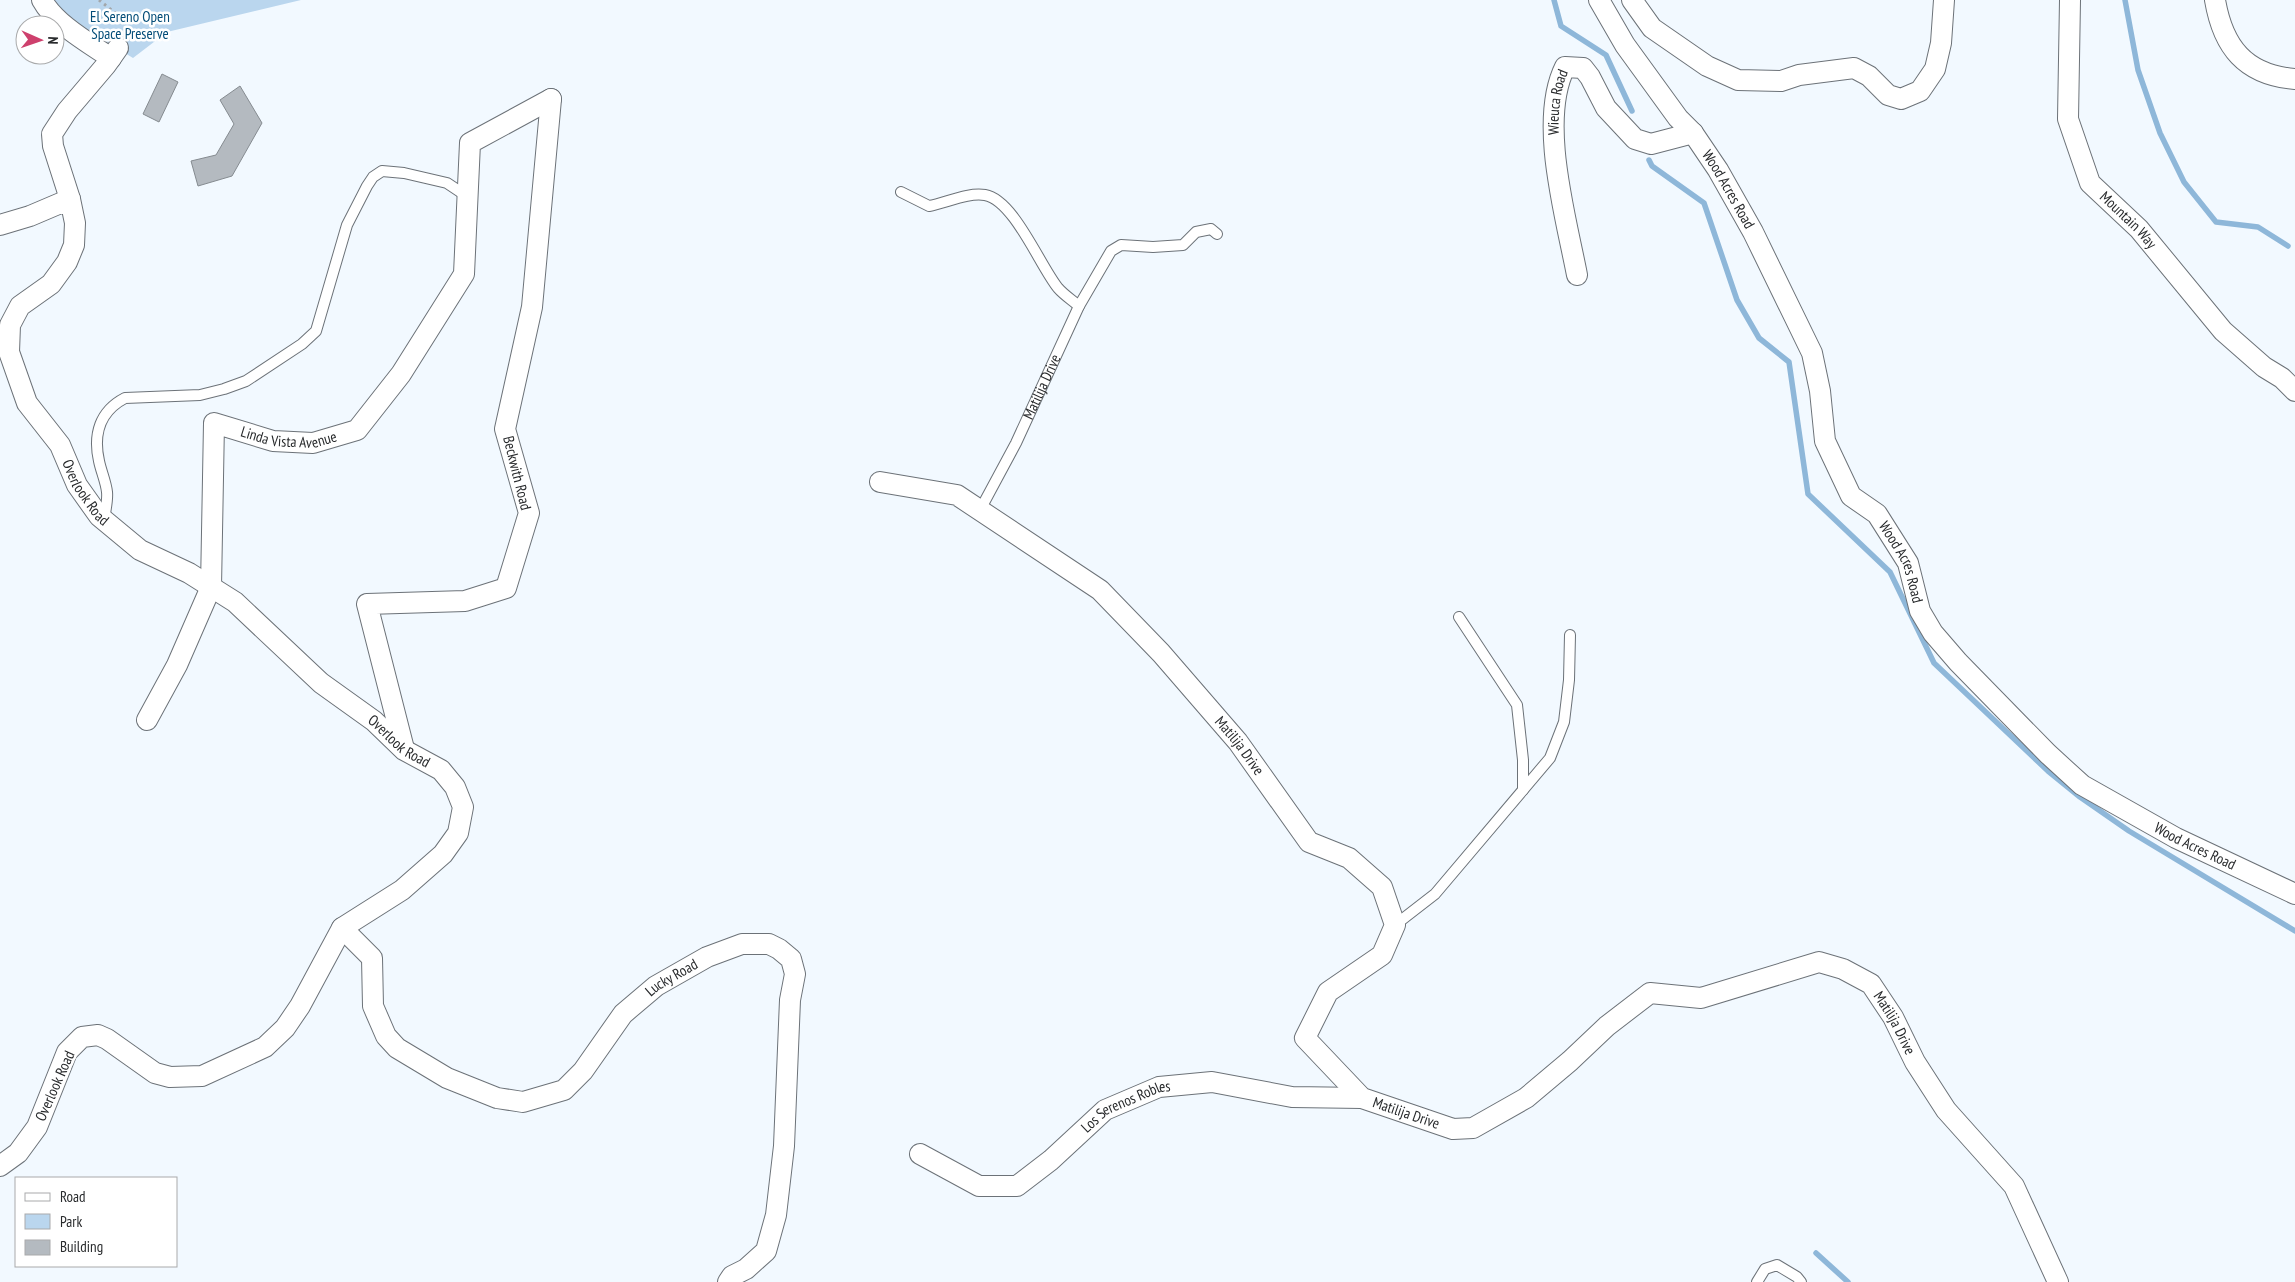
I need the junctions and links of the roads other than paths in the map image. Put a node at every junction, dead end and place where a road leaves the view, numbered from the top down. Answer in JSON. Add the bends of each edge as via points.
{"nodes":[{"id":1,"x":42,"y":0,"type":"edge"},
{"id":2,"x":1598,"y":0,"type":"edge"},
{"id":3,"x":1632,"y":0,"type":"edge"},
{"id":4,"x":1944,"y":0,"type":"edge"},
{"id":5,"x":2070,"y":0,"type":"edge"},
{"id":6,"x":2215,"y":0,"type":"edge"},
{"id":7,"x":2295,"y":79,"type":"edge"},
{"id":8,"x":1693,"y":133,"type":"junction"},
{"id":9,"x":470,"y":143,"type":"joint"},
{"id":10,"x":902,"y":192,"type":"dead end"},
{"id":11,"x":468,"y":197,"type":"junction"},
{"id":12,"x":70,"y":200,"type":"junction"},
{"id":13,"x":0,"y":225,"type":"edge"},
{"id":14,"x":1217,"y":234,"type":"dead end"},
{"id":15,"x":1577,"y":275,"type":"dead end"},
{"id":16,"x":1079,"y":306,"type":"junction"},
{"id":17,"x":2295,"y":391,"type":"edge"},
{"id":18,"x":880,"y":482,"type":"dead end"},
{"id":19,"x":980,"y":510,"type":"junction"},
{"id":20,"x":104,"y":520,"type":"junction"},
{"id":21,"x":212,"y":587,"type":"junction"},
{"id":22,"x":1460,"y":617,"type":"dead end"},
{"id":23,"x":1570,"y":635,"type":"dead end"},
{"id":24,"x":147,"y":720,"type":"dead end"},
{"id":25,"x":404,"y":750,"type":"junction"},
{"id":26,"x":1523,"y":790,"type":"junction"},
{"id":27,"x":2295,"y":894,"type":"edge"},
{"id":28,"x":1395,"y":925,"type":"junction"},
{"id":29,"x":342,"y":928,"type":"junction"},
{"id":30,"x":1362,"y":1098,"type":"junction"},
{"id":31,"x":920,"y":1154,"type":"dead end"},
{"id":32,"x":0,"y":1166,"type":"edge"},
{"id":33,"x":728,"y":1282,"type":"edge"},
{"id":34,"x":1757,"y":1282,"type":"edge"},
{"id":35,"x":1801,"y":1282,"type":"edge"},
{"id":36,"x":2058,"y":1282,"type":"edge"}],
"edges":[{"from":1,"to":12,"type":"street","name":"Overlook Road","via":[[79,37],[114,53],[52,134]]},
{"from":2,"to":8,"type":"street","name":"Wood Acres Road","via":[[1625,45],[1678,118]]},
{"from":3,"to":4,"type":"street","via":[[1652,28],[1706,66],[1738,80],[1781,82],[1799,75],[1854,68],[1870,76],[1888,94],[1900,99],[1920,91],[1935,69],[1941,43]]},
{"from":5,"to":17,"type":"street","name":"Mountain Way","via":[[2068,119],[2090,183],[2139,229],[2223,331]]},
{"from":6,"to":7,"type":"street","via":[[2219,23],[2232,48],[2261,72]]},
{"from":8,"to":15,"type":"street","name":"Wieuca Road","via":[[1651,144],[1635,139],[1606,108],[1583,68],[1565,67],[1558,81],[1554,147]]},
{"from":8,"to":27,"type":"street","name":"Wood Acres Road","via":[[1754,232],[1812,353],[1825,441],[1851,496],[1877,514],[1908,563],[1920,611],[1933,634],[2082,785],[2176,838]]},
{"from":9,"to":11,"type":"street","name":"Linda Vista Avenue"},
{"from":9,"to":25,"type":"street","name":"Beckwith Road","via":[[551,99],[532,307],[505,429],[529,513],[506,588],[465,601],[367,604]]},
{"from":10,"to":16,"type":"lane","via":[[929,206],[976,195],[987,195],[1002,204],[1059,288]]},
{"from":11,"to":20,"type":"lane","via":[[447,183],[404,172],[382,171],[370,182],[347,225],[316,331],[302,344],[246,381],[224,389],[200,396],[125,398],[114,404],[102,417],[97,440],[98,459],[107,492]]},
{"from":11,"to":21,"type":"street","name":"Linda Vista Avenue","via":[[464,274],[401,374],[357,430],[313,442],[273,441],[214,423]]},
{"from":12,"to":13,"type":"street"},
{"from":12,"to":20,"type":"street","name":"Overlook Road","via":[[75,223],[74,245],[67,262],[51,284],[20,306],[10,325],[9,352],[27,402],[60,445],[77,485]]},
{"from":14,"to":16,"type":"lane","name":"Matilija Drive","via":[[1210,230],[1196,232],[1183,246],[1121,245],[1112,251]]},
{"from":16,"to":19,"type":"lane","name":"Matilija Drive","via":[[1016,444]]},
{"from":18,"to":19,"type":"street","name":"Matilija Drive","via":[[957,495]]},
{"from":19,"to":28,"type":"street","name":"Matilija Drive","via":[[1100,590],[1161,653],[1238,742],[1310,842],[1348,858],[1382,887]]},
{"from":20,"to":21,"type":"street","name":"Overlook Road","via":[[140,550]]},
{"from":21,"to":24,"type":"street","name":"Linda Vista Avenue","via":[[177,665]]},
{"from":21,"to":25,"type":"street","name":"Overlook Road","via":[[235,602],[321,683],[374,721]]},
{"from":22,"to":26,"type":"lane","via":[[1516,705]]},
{"from":23,"to":26,"type":"lane","via":[[1564,722],[1550,758]]},
{"from":25,"to":29,"type":"street","name":"Overlook Road","via":[[441,770],[455,787],[463,807],[458,833],[442,854],[402,890]]},
{"from":26,"to":28,"type":"lane","via":[[1435,894]]},
{"from":28,"to":30,"type":"street","name":"Matilija Drive","via":[[1382,955],[1328,992],[1305,1038]]},
{"from":29,"to":32,"type":"street","name":"Overlook Road","via":[[285,1028],[265,1047],[202,1076],[155,1074],[98,1034],[82,1037],[67,1052],[37,1127],[18,1152]]},
{"from":29,"to":33,"type":"street","name":"Lucky Road","via":[[372,958],[373,1006],[386,1036],[397,1048],[447,1078],[496,1098],[523,1102],[564,1090],[583,1071],[623,1014],[656,986],[707,957],[742,944],[769,944],[791,959],[796,974],[790,1000],[784,1146],[776,1215],[766,1251]]},
{"from":30,"to":31,"type":"street","name":"Los Serenos Robles","via":[[1292,1097],[1212,1082],[1159,1087],[1105,1110],[1052,1160],[1017,1186],[979,1186]]},
{"from":30,"to":36,"type":"street","name":"Matilija Drive","via":[[1452,1130],[1473,1128],[1526,1098],[1607,1026],[1650,994],[1701,998],[1818,962],[1843,969],[1871,984],[1946,1110],[2014,1186]]},
{"from":34,"to":35,"type":"lane","via":[[1765,1269],[1777,1265]]}]}
